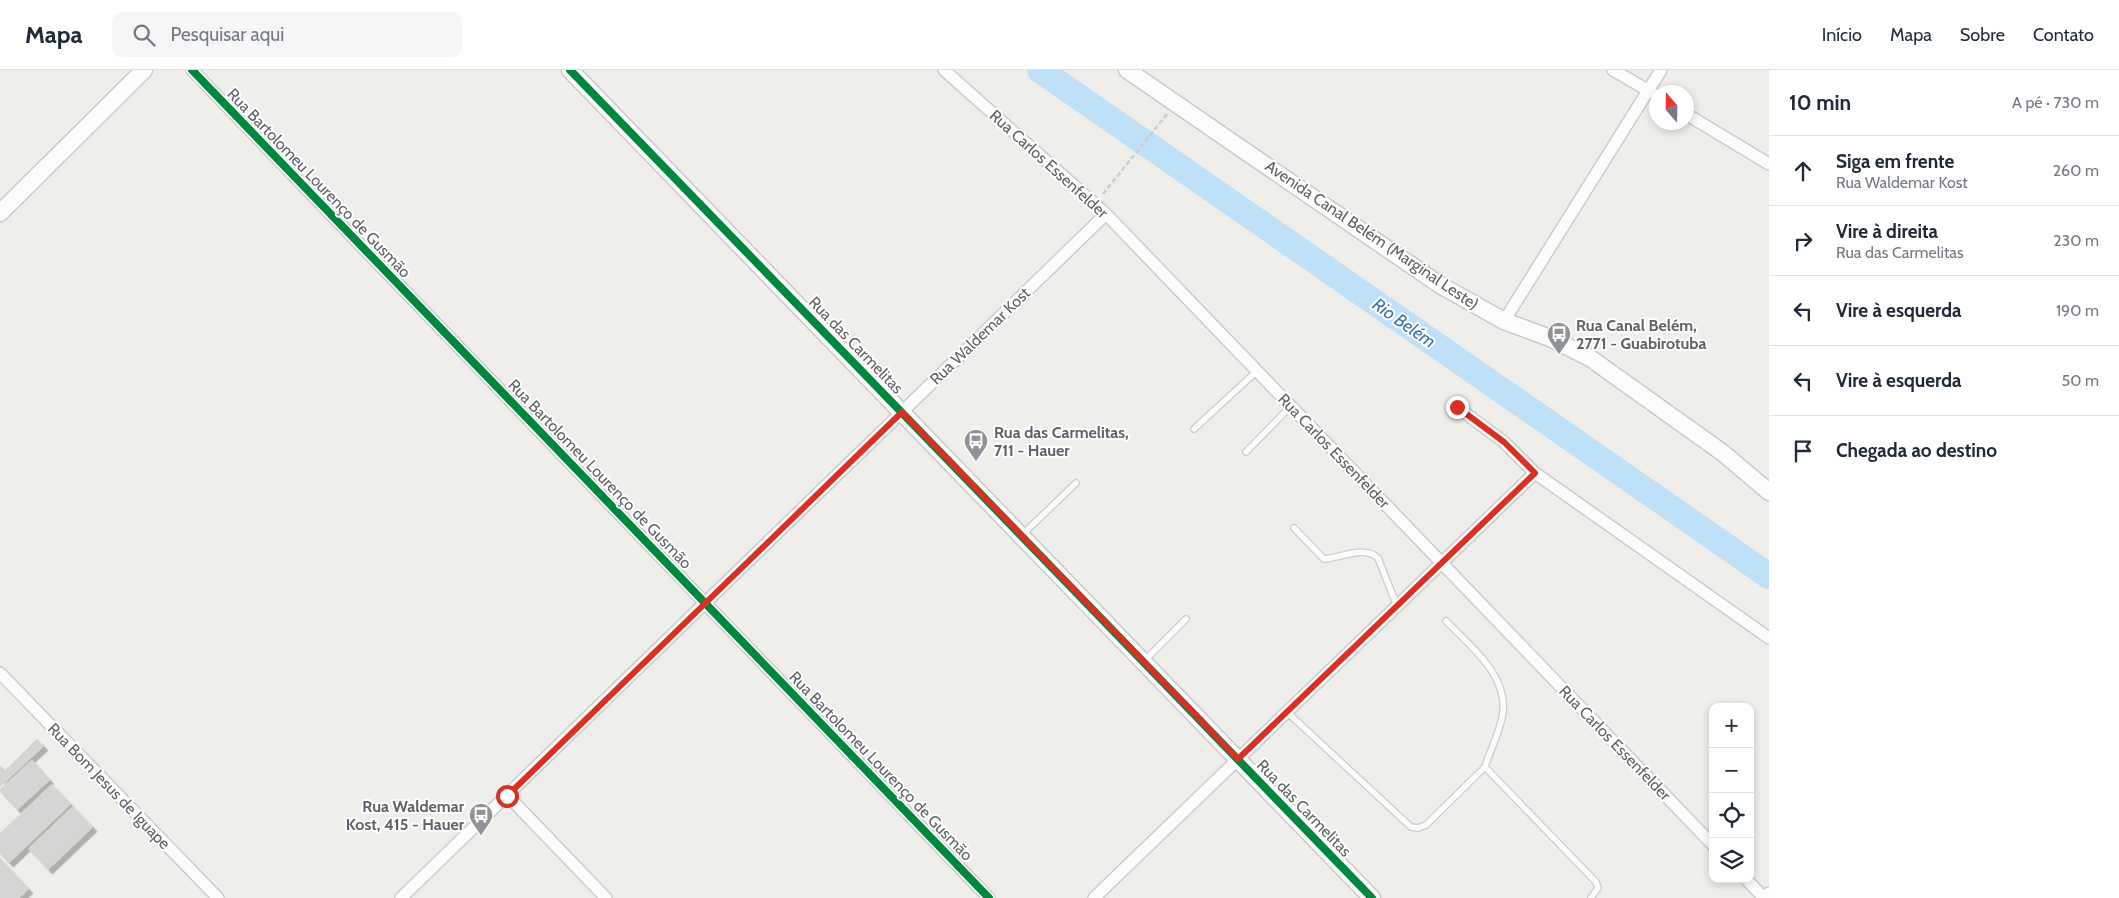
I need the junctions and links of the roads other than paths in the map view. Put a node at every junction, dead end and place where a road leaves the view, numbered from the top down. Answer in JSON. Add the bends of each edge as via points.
{"nodes":[{"id":1,"x":144,"y":70,"type":"edge"},
{"id":2,"x":192,"y":70,"type":"edge"},
{"id":3,"x":570,"y":70,"type":"edge"},
{"id":4,"x":944,"y":70,"type":"edge"},
{"id":5,"x":1127,"y":70,"type":"edge"},
{"id":6,"x":1613,"y":70,"type":"edge"},
{"id":7,"x":1661,"y":70,"type":"edge"},
{"id":8,"x":1656,"y":85,"type":"edge"},
{"id":9,"x":1649,"y":91,"type":"edge"},
{"id":10,"x":1649,"y":99,"type":"edge"},
{"id":11,"x":1694,"y":119,"type":"edge"},
{"id":12,"x":1769,"y":164,"type":"edge"},
{"id":13,"x":0,"y":213,"type":"edge"},
{"id":14,"x":1106,"y":214,"type":"junction"},
{"id":15,"x":1504,"y":321,"type":"junction"},
{"id":16,"x":1257,"y":371,"type":"junction"},
{"id":17,"x":1291,"y":406,"type":"junction"},
{"id":18,"x":1457,"y":407,"type":"dead end"},
{"id":19,"x":902,"y":412,"type":"junction"},
{"id":20,"x":1194,"y":428,"type":"dead end"},
{"id":21,"x":1246,"y":452,"type":"dead end"},
{"id":22,"x":1535,"y":473,"type":"junction"},
{"id":23,"x":1076,"y":483,"type":"dead end"},
{"id":24,"x":1769,"y":492,"type":"edge"},
{"id":25,"x":1294,"y":528,"type":"dead end"},
{"id":26,"x":1021,"y":536,"type":"junction"},
{"id":27,"x":1442,"y":563,"type":"junction"},
{"id":28,"x":705,"y":603,"type":"junction"},
{"id":29,"x":1397,"y":606,"type":"junction"},
{"id":30,"x":1186,"y":619,"type":"dead end"},
{"id":31,"x":1446,"y":621,"type":"dead end"},
{"id":32,"x":1769,"y":638,"type":"edge"},
{"id":33,"x":1144,"y":662,"type":"junction"},
{"id":34,"x":0,"y":673,"type":"edge"},
{"id":35,"x":1287,"y":712,"type":"junction"},
{"id":36,"x":1238,"y":759,"type":"junction"},
{"id":37,"x":1485,"y":767,"type":"junction"},
{"id":38,"x":507,"y":796,"type":"junction"},
{"id":39,"x":1709,"y":841,"type":"edge"},
{"id":40,"x":1750,"y":883,"type":"edge"},
{"id":41,"x":1769,"y":893,"type":"edge"},
{"id":42,"x":218,"y":898,"type":"edge"},
{"id":43,"x":401,"y":898,"type":"edge"},
{"id":44,"x":606,"y":898,"type":"edge"},
{"id":45,"x":989,"y":898,"type":"edge"},
{"id":46,"x":1094,"y":898,"type":"edge"},
{"id":47,"x":1372,"y":898,"type":"edge"},
{"id":48,"x":1591,"y":898,"type":"edge"},
{"id":49,"x":1764,"y":898,"type":"edge"}],
"edges":[{"from":1,"to":13,"type":"street"},
{"from":2,"to":28,"type":"street","name":"Rua Bartolomeu Lourenço de Gusmão"},
{"from":3,"to":19,"type":"street","name":"Rua das Carmelitas"},
{"from":4,"to":14,"type":"street","name":"Rua Carlos Essenfelder"},
{"from":5,"to":15,"type":"street","name":"Avenida Canal Belém (Marginal Leste)","via":[[1440,285]]},
{"from":6,"to":9,"type":"street"},
{"from":7,"to":8,"type":"street"},
{"from":10,"to":15,"type":"street"},
{"from":11,"to":12,"type":"street"},
{"from":14,"to":16,"type":"street","name":"Rua Carlos Essenfelder"},
{"from":14,"to":19,"type":"street","name":"Rua Waldemar Kost"},
{"from":15,"to":24,"type":"street","name":"Avenida Canal Belém (Marginal Leste)","via":[[1550,338],[1590,358],[1722,453]]},
{"from":16,"to":17,"type":"street","name":"Rua Carlos Essenfelder"},
{"from":16,"to":20,"type":"lane"},
{"from":17,"to":21,"type":"lane"},
{"from":17,"to":27,"type":"street","name":"Rua Carlos Essenfelder"},
{"from":18,"to":22,"type":"street","via":[[1504,442]]},
{"from":19,"to":26,"type":"street","name":"Rua das Carmelitas"},
{"from":19,"to":28,"type":"street","name":"Rua Waldemar Kost"},
{"from":22,"to":27,"type":"street"},
{"from":22,"to":32,"type":"street"},
{"from":23,"to":26,"type":"lane"},
{"from":25,"to":29,"type":"lane","via":[[1324,559],[1367,551],[1374,554]]},
{"from":26,"to":33,"type":"street","name":"Rua das Carmelitas"},
{"from":27,"to":29,"type":"street"},
{"from":27,"to":39,"type":"street","name":"Rua Carlos Essenfelder"},
{"from":28,"to":38,"type":"street","name":"Rua Waldemar Kost"},
{"from":28,"to":45,"type":"street","name":"Rua Bartolomeu Lourenço de Gusmão"},
{"from":29,"to":35,"type":"street"},
{"from":30,"to":33,"type":"lane"},
{"from":31,"to":37,"type":"lane","via":[[1493,672],[1502,692],[1503,713]]},
{"from":33,"to":36,"type":"street","name":"Rua das Carmelitas"},
{"from":34,"to":42,"type":"street","name":"Rua Bom Jesus de Iguape"},
{"from":35,"to":36,"type":"street"},
{"from":35,"to":37,"type":"lane","via":[[1411,827],[1426,825]]},
{"from":36,"to":46,"type":"street"},
{"from":36,"to":47,"type":"street","name":"Rua das Carmelitas"},
{"from":37,"to":48,"type":"lane","via":[[1596,882],[1598,888]]},
{"from":38,"to":43,"type":"street","name":"Rua Waldemar Kost"},
{"from":38,"to":44,"type":"street"},
{"from":40,"to":49,"type":"street"},
{"from":41,"to":49,"type":"street"}]}
